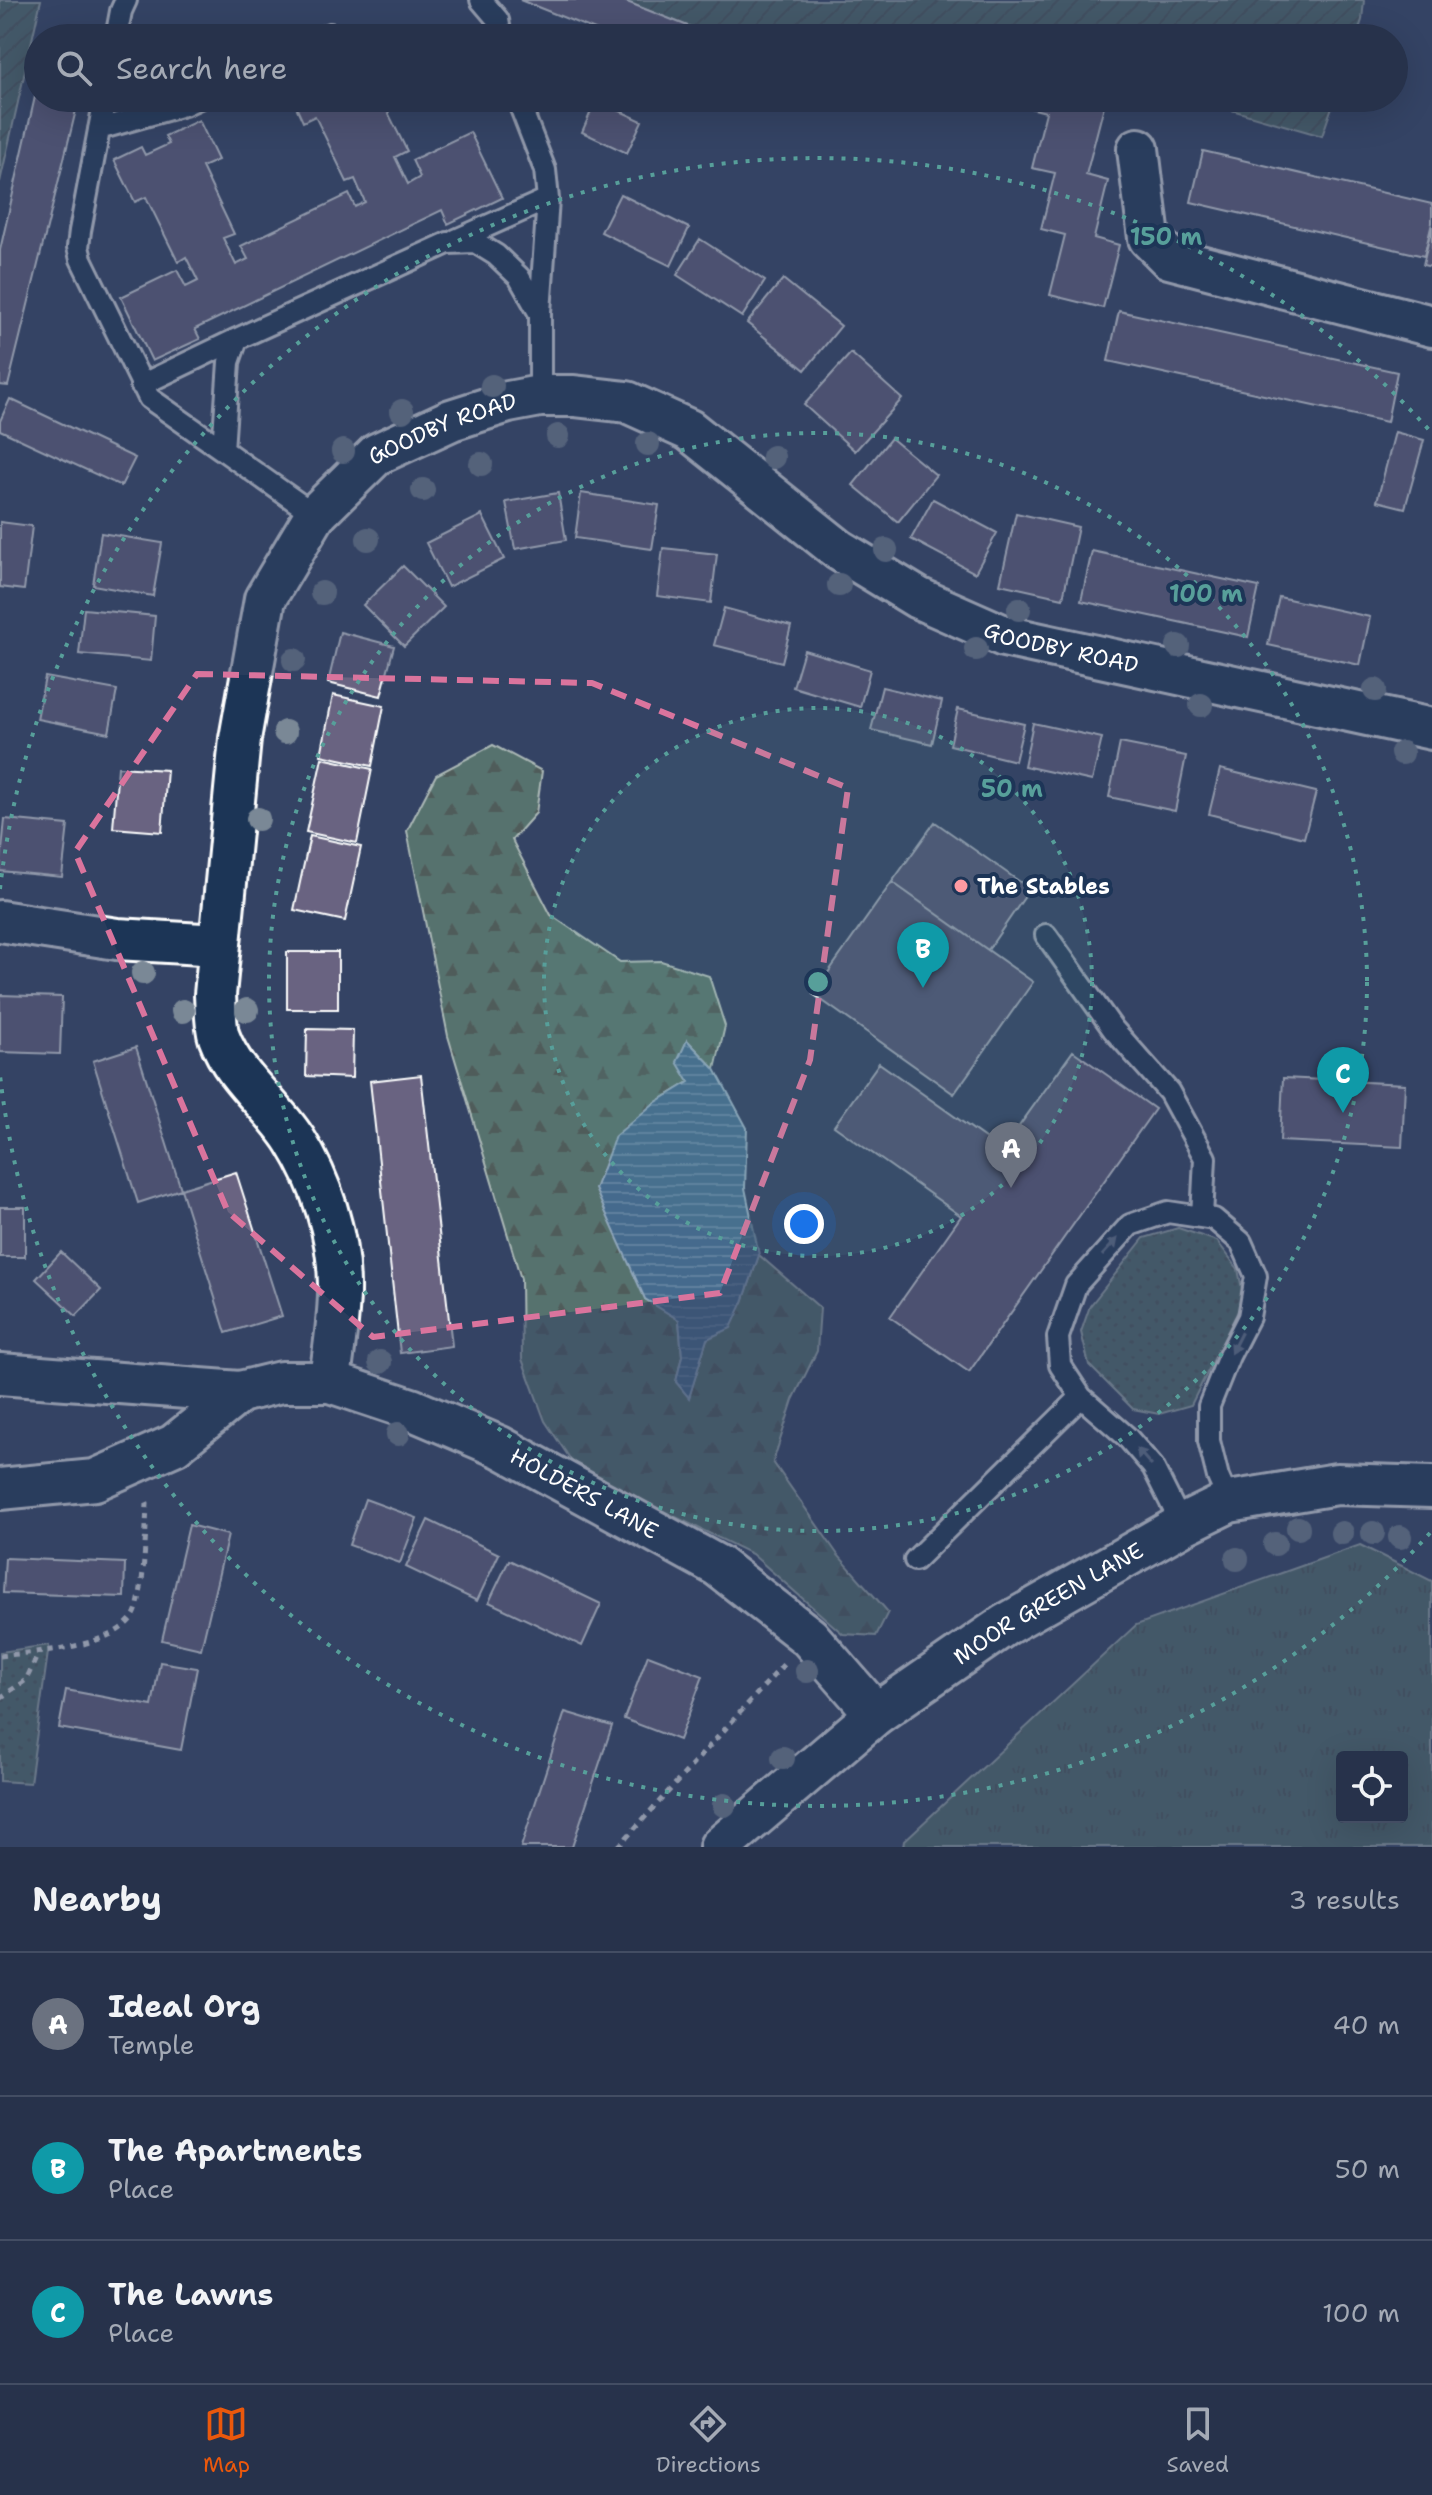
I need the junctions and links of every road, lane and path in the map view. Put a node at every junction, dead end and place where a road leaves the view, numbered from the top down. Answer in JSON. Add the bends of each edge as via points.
{"nodes":[{"id":1,"x":126,"y":0,"type":"edge"},
{"id":2,"x":481,"y":0,"type":"edge"},
{"id":3,"x":119,"y":24,"type":"edge"},
{"id":4,"x":499,"y":24,"type":"edge"},
{"id":5,"x":102,"y":112,"type":"edge"},
{"id":6,"x":159,"y":112,"type":"edge"},
{"id":7,"x":522,"y":112,"type":"edge"},
{"id":8,"x":99,"y":129,"type":"junction"},
{"id":9,"x":1138,"y":149,"type":"dead end"},
{"id":10,"x":548,"y":199,"type":"junction"},
{"id":11,"x":448,"y":243,"type":"junction"},
{"id":12,"x":540,"y":314,"type":"junction"},
{"id":13,"x":1432,"y":326,"type":"edge"},
{"id":14,"x":237,"y":339,"type":"junction"},
{"id":15,"x":141,"y":385,"type":"junction"},
{"id":16,"x":540,"y":396,"type":"junction"},
{"id":17,"x":223,"y":450,"type":"junction"},
{"id":18,"x":315,"y":515,"type":"junction"},
{"id":19,"x":1432,"y":729,"type":"edge"},
{"id":20,"x":0,"y":921,"type":"edge"},
{"id":21,"x":1046,"y":935,"type":"dead end"},
{"id":22,"x":219,"y":945,"type":"junction"},
{"id":23,"x":1202,"y":1217,"type":"junction"},
{"id":24,"x":0,"y":1374,"type":"edge"},
{"id":25,"x":330,"y":1382,"type":"junction"},
{"id":26,"x":240,"y":1392,"type":"junction"},
{"id":27,"x":1081,"y":1397,"type":"junction"},
{"id":28,"x":132,"y":1464,"type":"junction"},
{"id":29,"x":1432,"y":1487,"type":"edge"},
{"id":30,"x":0,"y":1489,"type":"edge"},
{"id":31,"x":1229,"y":1502,"type":"junction"},
{"id":32,"x":1182,"y":1525,"type":"junction"},
{"id":33,"x":915,"y":1560,"type":"dead end"},
{"id":34,"x":809,"y":1637,"type":"junction"},
{"id":35,"x":40,"y":1651,"type":"junction"},
{"id":36,"x":0,"y":1656,"type":"edge"},
{"id":37,"x":0,"y":1698,"type":"edge"},
{"id":38,"x":876,"y":1714,"type":"junction"},
{"id":39,"x":618,"y":1847,"type":"edge"},
{"id":40,"x":720,"y":1847,"type":"edge"}],
"edges":[{"from":1,"to":3,"type":"lane"},
{"from":2,"to":4,"type":"lane"},
{"from":5,"to":8,"type":"lane"},
{"from":6,"to":8,"type":"lane"},
{"from":7,"to":10,"type":"lane","via":[[545,170]]},
{"from":8,"to":15,"type":"lane","via":[[78,247]]},
{"from":9,"to":13,"type":"street","via":[[1149,238],[1169,258]]},
{"from":10,"to":11,"type":"lane"},
{"from":10,"to":12,"type":"lane"},
{"from":11,"to":12,"type":"lane","via":[[475,242],[496,255],[519,277]]},
{"from":11,"to":14,"type":"lane"},
{"from":12,"to":16,"type":"lane"},
{"from":14,"to":15,"type":"lane"},
{"from":14,"to":17,"type":"lane","via":[[229,362]]},
{"from":15,"to":17,"type":"lane","via":[[149,398]]},
{"from":16,"to":18,"type":"street","name":"GOODBY ROAD","via":[[451,420],[377,454]]},
{"from":16,"to":19,"type":"street","name":"GOODBY ROAD","via":[[627,402],[689,430],[839,550],[918,598],[1004,636]]},
{"from":17,"to":18,"type":"lane"},
{"from":18,"to":22,"type":"street","name":"GOODBY ROAD","via":[[265,599],[240,739]]},
{"from":20,"to":22,"type":"street","via":[[117,939]]},
{"from":21,"to":23,"type":"lane","via":[[1113,1029],[1169,1092],[1205,1158]]},
{"from":22,"to":25,"type":"street","name":"GOODBY ROAD","via":[[219,1036],[237,1072],[295,1140],[333,1228],[339,1285]]},
{"from":27,"to":23,"type":"lane","one_way":true,"via":[[1060,1365],[1058,1337],[1076,1285],[1130,1225],[1168,1212]]},
{"from":23,"to":31,"type":"lane","one_way":true,"via":[[1214,1219],[1241,1242],[1256,1276],[1249,1317],[1209,1406],[1209,1441]]},
{"from":24,"to":26,"type":"street","name":"HOLDERS LANE"},
{"from":25,"to":26,"type":"street","name":"HOLDERS LANE","via":[[281,1382]]},
{"from":25,"to":34,"type":"street","name":"HOLDERS LANE","via":[[500,1447],[718,1566]]},
{"from":26,"to":28,"type":"street","name":"HOLDERS LANE","via":[[174,1445]]},
{"from":32,"to":27,"type":"lane","one_way":true,"via":[[1153,1467]]},
{"from":27,"to":33,"type":"lane"},
{"from":28,"to":30,"type":"street","name":"HOLDERS LANE","via":[[95,1480]]},
{"from":28,"to":35,"type":"path","via":[[147,1503],[135,1614],[114,1634]]},
{"from":29,"to":31,"type":"street","name":"MOOR GREEN LANE","via":[[1337,1484]]},
{"from":31,"to":32,"type":"street","name":"MOOR GREEN LANE"},
{"from":32,"to":38,"type":"street","name":"MOOR GREEN LANE","via":[[1005,1625]]},
{"from":34,"to":38,"type":"street","name":"HOLDERS LANE"},
{"from":34,"to":39,"type":"path"},
{"from":35,"to":36,"type":"path"},
{"from":35,"to":37,"type":"path","via":[[26,1680]]},
{"from":38,"to":40,"type":"street","name":"MOOR GREEN LANE"}]}
